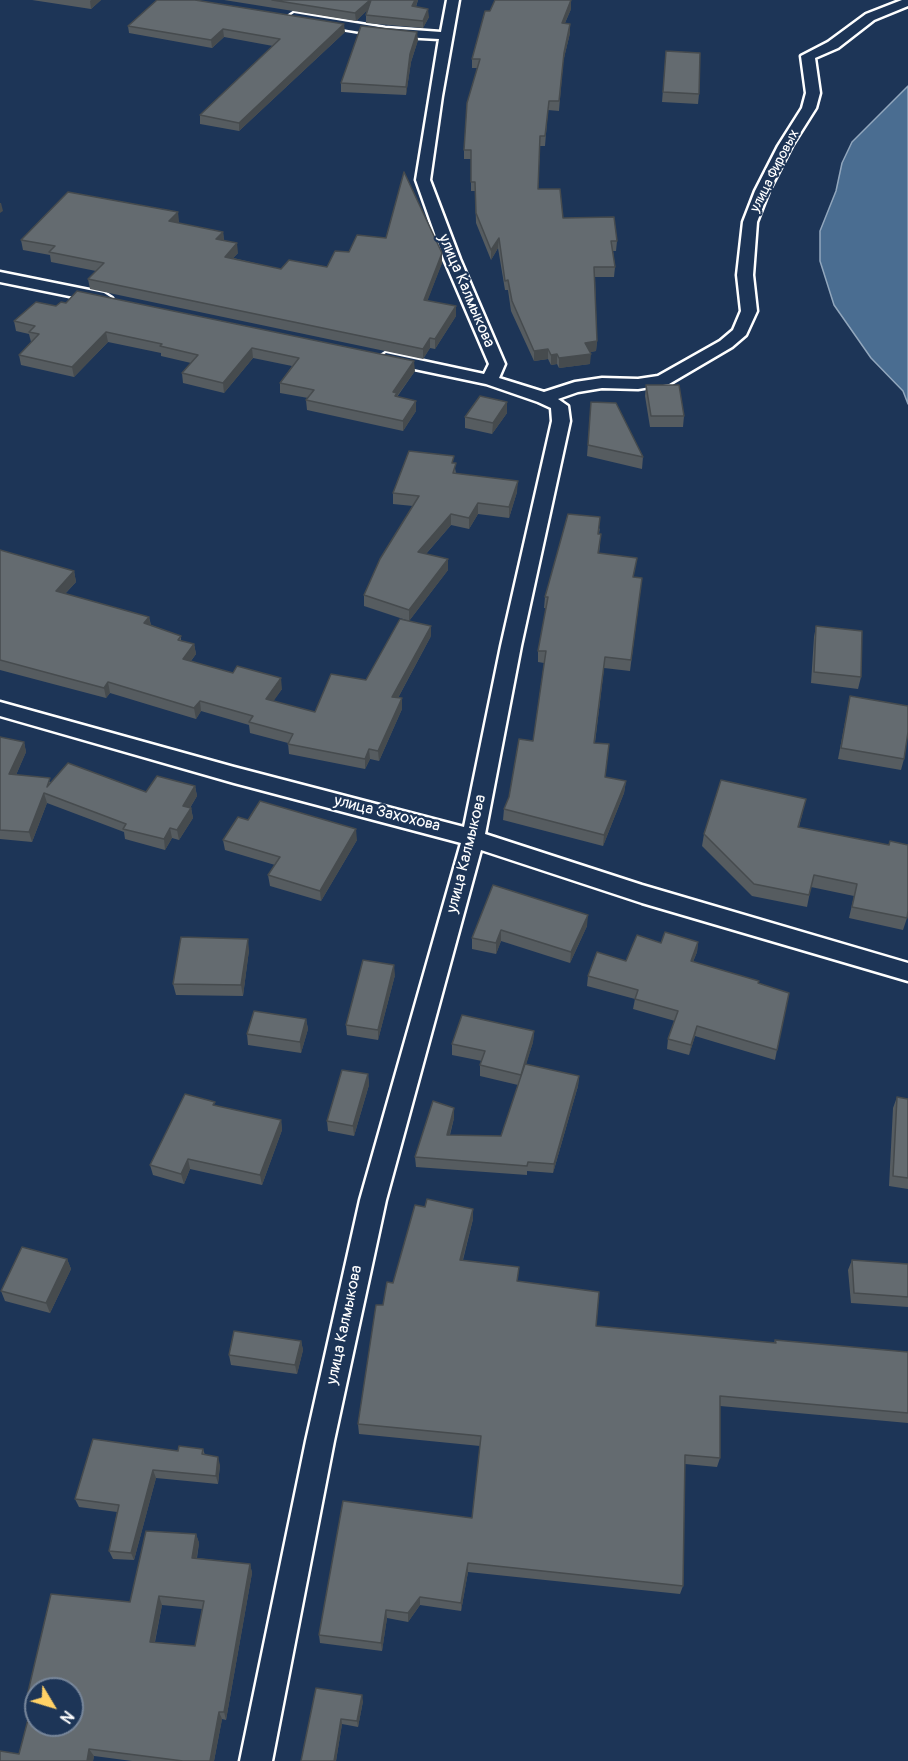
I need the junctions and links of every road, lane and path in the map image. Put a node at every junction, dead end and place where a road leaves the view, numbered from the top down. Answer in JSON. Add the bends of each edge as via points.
{"nodes":[{"id":1,"x":453,"y":0,"type":"edge"},
{"id":2,"x":908,"y":2,"type":"edge"},
{"id":3,"x":285,"y":15,"type":"edge"},
{"id":4,"x":447,"y":36,"type":"junction"},
{"id":5,"x":0,"y":277,"type":"edge"},
{"id":6,"x":118,"y":302,"type":"edge"},
{"id":7,"x":374,"y":356,"type":"edge"},
{"id":8,"x":490,"y":380,"type":"junction"},
{"id":9,"x":544,"y":398,"type":"junction"},
{"id":10,"x":0,"y":709,"type":"edge"},
{"id":11,"x":473,"y":839,"type":"junction"},
{"id":12,"x":908,"y":972,"type":"edge"},
{"id":13,"x":256,"y":1761,"type":"edge"}],
"edges":[{"from":1,"to":4,"type":"street","name":"улица Калмыкова"},
{"from":2,"to":9,"type":"street","name":"улица Фировых","via":[[870,17],[833,45],[808,56],[813,93],[809,108],[771,173],[750,222],[745,275],[749,311],[740,332],[663,380],[575,387]]},
{"from":3,"to":4,"type":"street","via":[[385,32]]},
{"from":4,"to":8,"type":"street","name":"улица Калмыкова","via":[[423,180],[497,364]]},
{"from":5,"to":6,"type":"street"},
{"from":7,"to":8,"type":"street"},
{"from":8,"to":9,"type":"street"},
{"from":9,"to":11,"type":"street","name":"улица Калмыкова","via":[[559,406],[561,421]]},
{"from":10,"to":11,"type":"street","name":"улица Захохова"},
{"from":11,"to":12,"type":"street","name":"улица Захохова","via":[[642,894]]},
{"from":11,"to":13,"type":"street","name":"улица Калмыкова","via":[[373,1200]]}]}
